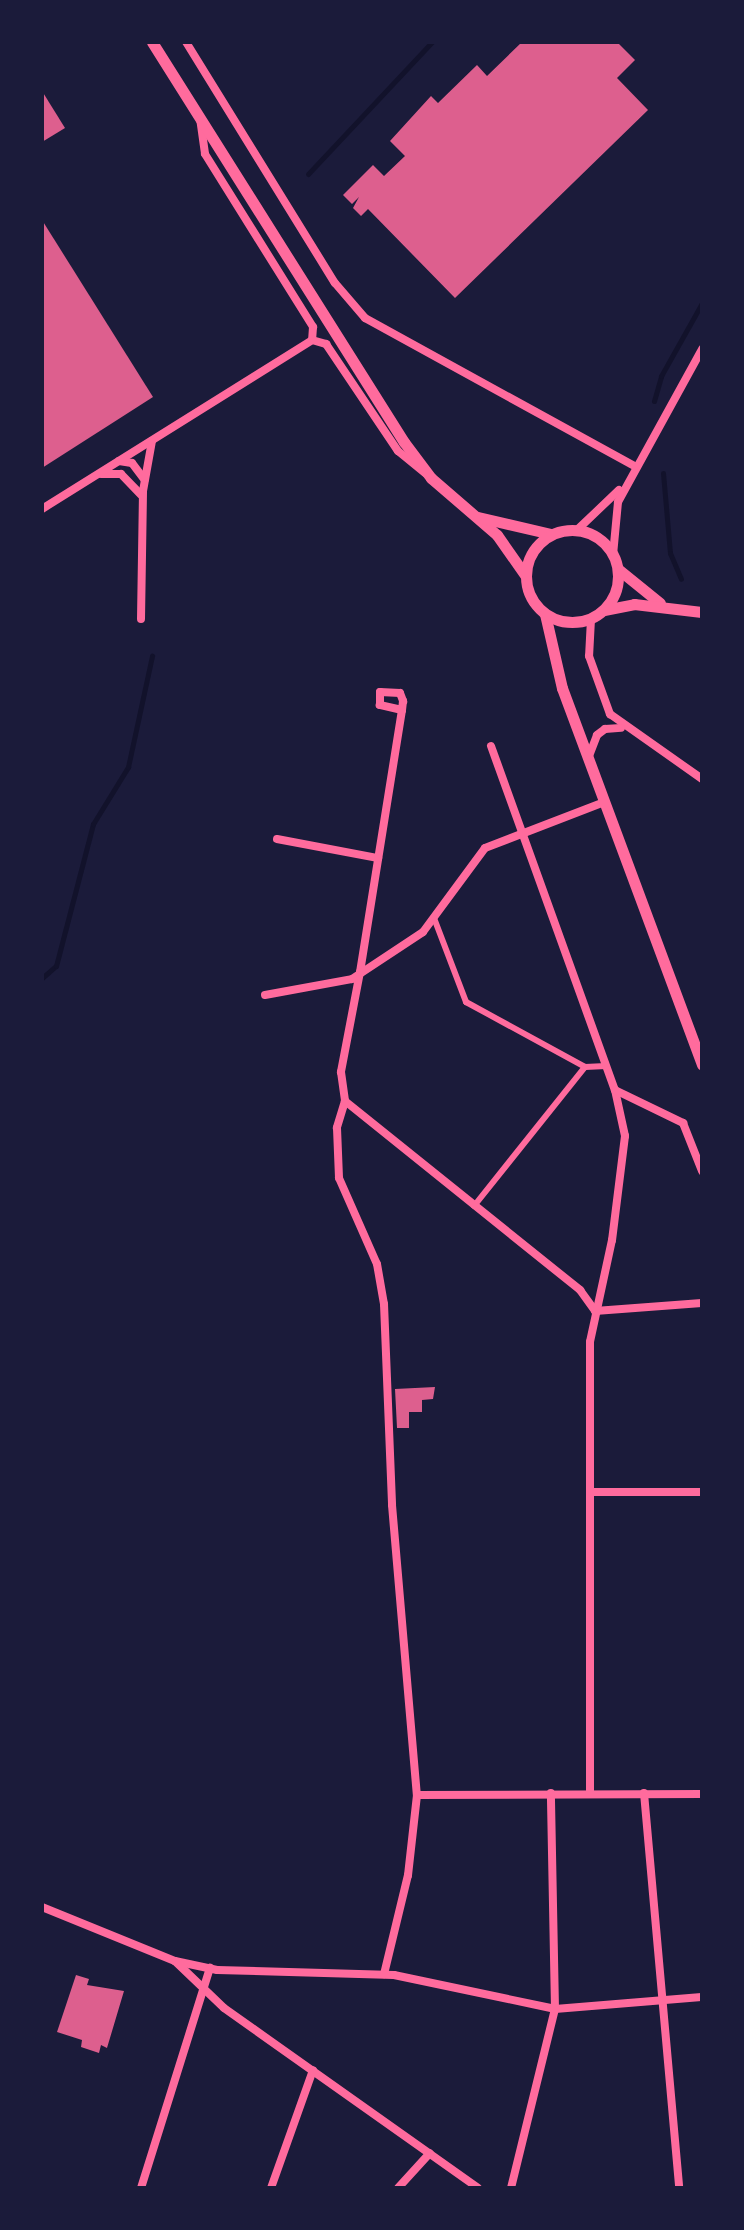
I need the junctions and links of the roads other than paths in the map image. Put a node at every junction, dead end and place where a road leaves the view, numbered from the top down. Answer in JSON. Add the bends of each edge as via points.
{"nodes":[{"id":1,"x":152,"y":42,"type":"edge"},
{"id":2,"x":186,"y":42,"type":"edge"},
{"id":3,"x":200,"y":118,"type":"junction"},
{"id":4,"x":312,"y":340,"type":"junction"},
{"id":5,"x":702,"y":349,"type":"edge"},
{"id":6,"x":153,"y":439,"type":"junction"},
{"id":7,"x":119,"y":461,"type":"junction"},
{"id":8,"x":636,"y":467,"type":"junction"},
{"id":9,"x":93,"y":477,"type":"junction"},
{"id":10,"x":431,"y":478,"type":"junction"},
{"id":11,"x":145,"y":480,"type":"junction"},
{"id":12,"x":143,"y":496,"type":"junction"},
{"id":13,"x":42,"y":509,"type":"edge"},
{"id":14,"x":476,"y":516,"type":"junction"},
{"id":15,"x":577,"y":530,"type":"junction"},
{"id":16,"x":551,"y":534,"type":"junction"},
{"id":17,"x":613,"y":555,"type":"junction"},
{"id":18,"x":618,"y":569,"type":"junction"},
{"id":19,"x":525,"y":575,"type":"junction"},
{"id":20,"x":667,"y":606,"type":"junction"},
{"id":21,"x":604,"y":610,"type":"junction"},
{"id":22,"x":702,"y":612,"type":"edge"},
{"id":23,"x":545,"y":614,"type":"junction"},
{"id":24,"x":141,"y":619,"type":"dead end"},
{"id":25,"x":591,"y":619,"type":"junction"},
{"id":26,"x":402,"y":710,"type":"dead end"},
{"id":27,"x":626,"y":729,"type":"junction"},
{"id":28,"x":491,"y":746,"type":"dead end"},
{"id":29,"x":590,"y":766,"type":"junction"},
{"id":30,"x":702,"y":779,"type":"edge"},
{"id":31,"x":604,"y":802,"type":"junction"},
{"id":32,"x":522,"y":833,"type":"junction"},
{"id":33,"x":277,"y":839,"type":"dead end"},
{"id":34,"x":378,"y":858,"type":"junction"},
{"id":35,"x":434,"y":918,"type":"junction"},
{"id":36,"x":360,"y":972,"type":"junction"},
{"id":37,"x":265,"y":995,"type":"dead end"},
{"id":38,"x":702,"y":1065,"type":"edge"},
{"id":39,"x":606,"y":1066,"type":"junction"},
{"id":40,"x":585,"y":1067,"type":"junction"},
{"id":41,"x":615,"y":1090,"type":"junction"},
{"id":42,"x":345,"y":1101,"type":"junction"},
{"id":43,"x":702,"y":1171,"type":"edge"},
{"id":44,"x":474,"y":1206,"type":"junction"},
{"id":45,"x":702,"y":1303,"type":"edge"},
{"id":46,"x":595,"y":1311,"type":"junction"},
{"id":47,"x":590,"y":1492,"type":"junction"},
{"id":48,"x":702,"y":1492,"type":"edge"},
{"id":49,"x":551,"y":1793,"type":"junction"},
{"id":50,"x":590,"y":1793,"type":"junction"},
{"id":51,"x":644,"y":1793,"type":"junction"},
{"id":52,"x":702,"y":1794,"type":"edge"},
{"id":53,"x":417,"y":1795,"type":"junction"},
{"id":54,"x":42,"y":1907,"type":"edge"},
{"id":55,"x":175,"y":1961,"type":"junction"},
{"id":56,"x":210,"y":1968,"type":"junction"},
{"id":57,"x":384,"y":1974,"type":"junction"},
{"id":58,"x":205,"y":1991,"type":"junction"},
{"id":59,"x":702,"y":1997,"type":"edge"},
{"id":60,"x":663,"y":2002,"type":"junction"},
{"id":61,"x":555,"y":2009,"type":"junction"},
{"id":62,"x":313,"y":2070,"type":"junction"},
{"id":63,"x":430,"y":2153,"type":"junction"},
{"id":64,"x":141,"y":2188,"type":"edge"},
{"id":65,"x":271,"y":2188,"type":"edge"},
{"id":66,"x":398,"y":2188,"type":"edge"},
{"id":67,"x":478,"y":2188,"type":"edge"},
{"id":68,"x":511,"y":2188,"type":"edge"},
{"id":69,"x":679,"y":2188,"type":"edge"}],
"edges":[{"from":1,"to":3,"type":"street"},
{"from":2,"to":8,"type":"street","via":[[350,304],[365,318]]},
{"from":3,"to":4,"type":"street","via":[[205,154],[313,327]]},
{"from":3,"to":10,"type":"street","via":[[363,380]]},
{"from":4,"to":6,"type":"street"},
{"from":4,"to":10,"type":"street","via":[[326,344],[398,451]]},
{"from":5,"to":8,"type":"street"},
{"from":6,"to":7,"type":"street"},
{"from":6,"to":11,"type":"street"},
{"from":7,"to":9,"type":"street"},
{"from":7,"to":11,"type":"street","via":[[132,463]]},
{"from":8,"to":15,"type":"street","via":[[612,501]]},
{"from":8,"to":17,"type":"street","via":[[618,502]]},
{"from":9,"to":12,"type":"street","via":[[121,474]]},
{"from":9,"to":13,"type":"street"},
{"from":10,"to":14,"type":"street"},
{"from":11,"to":12,"type":"street"},
{"from":12,"to":24,"type":"street"},
{"from":14,"to":16,"type":"street"},
{"from":14,"to":19,"type":"street","via":[[510,550]]},
{"from":15,"to":16,"type":"street"},
{"from":15,"to":17,"type":"street","via":[[598,538]]},
{"from":16,"to":19,"type":"street","via":[[532,551]]},
{"from":17,"to":18,"type":"street"},
{"from":18,"to":20,"type":"street","via":[[648,597]]},
{"from":18,"to":21,"type":"street","via":[[617,587]]},
{"from":19,"to":23,"type":"street","via":[[530,597]]},
{"from":20,"to":21,"type":"street","via":[[634,604]]},
{"from":20,"to":22,"type":"street"},
{"from":21,"to":25,"type":"street"},
{"from":23,"to":25,"type":"street","via":[[572,623]]},
{"from":23,"to":29,"type":"street","via":[[555,668]]},
{"from":25,"to":27,"type":"street","via":[[589,656],[605,704]]},
{"from":26,"to":34,"type":"street"},
{"from":27,"to":29,"type":"street","via":[[614,726],[597,735],[590,743]]},
{"from":27,"to":30,"type":"street"},
{"from":28,"to":32,"type":"street"},
{"from":29,"to":31,"type":"street"},
{"from":31,"to":32,"type":"street"},
{"from":31,"to":38,"type":"street"},
{"from":32,"to":35,"type":"street","via":[[485,848]]},
{"from":32,"to":39,"type":"street"},
{"from":33,"to":34,"type":"street"},
{"from":34,"to":36,"type":"street"},
{"from":35,"to":36,"type":"street","via":[[419,937]]},
{"from":35,"to":40,"type":"street","via":[[464,999]]},
{"from":36,"to":37,"type":"street","via":[[326,986]]},
{"from":36,"to":42,"type":"street","via":[[341,1072]]},
{"from":39,"to":40,"type":"street"},
{"from":39,"to":41,"type":"street"},
{"from":40,"to":44,"type":"street"},
{"from":41,"to":43,"type":"street","via":[[683,1123]]},
{"from":41,"to":46,"type":"street","via":[[622,1115],[623,1158]]},
{"from":42,"to":44,"type":"street"},
{"from":42,"to":53,"type":"street","via":[[337,1128],[339,1178],[377,1264],[384,1304],[392,1505]]},
{"from":44,"to":46,"type":"street","via":[[580,1290]]},
{"from":45,"to":46,"type":"street"},
{"from":46,"to":47,"type":"street"},
{"from":47,"to":48,"type":"street"},
{"from":47,"to":50,"type":"street"},
{"from":49,"to":50,"type":"street"},
{"from":49,"to":53,"type":"street"},
{"from":49,"to":61,"type":"street"},
{"from":50,"to":51,"type":"street"},
{"from":51,"to":52,"type":"street"},
{"from":51,"to":60,"type":"street"},
{"from":53,"to":57,"type":"street","via":[[408,1875]]},
{"from":54,"to":55,"type":"street"},
{"from":55,"to":56,"type":"street"},
{"from":55,"to":58,"type":"street"},
{"from":56,"to":57,"type":"street","via":[[290,1976]]},
{"from":56,"to":58,"type":"street"},
{"from":57,"to":61,"type":"street"},
{"from":58,"to":62,"type":"street"},
{"from":58,"to":64,"type":"street"},
{"from":59,"to":60,"type":"street"},
{"from":60,"to":61,"type":"street"},
{"from":60,"to":69,"type":"street"},
{"from":61,"to":68,"type":"street"},
{"from":62,"to":63,"type":"street"},
{"from":62,"to":65,"type":"street"},
{"from":63,"to":66,"type":"street"},
{"from":63,"to":67,"type":"street"}]}
